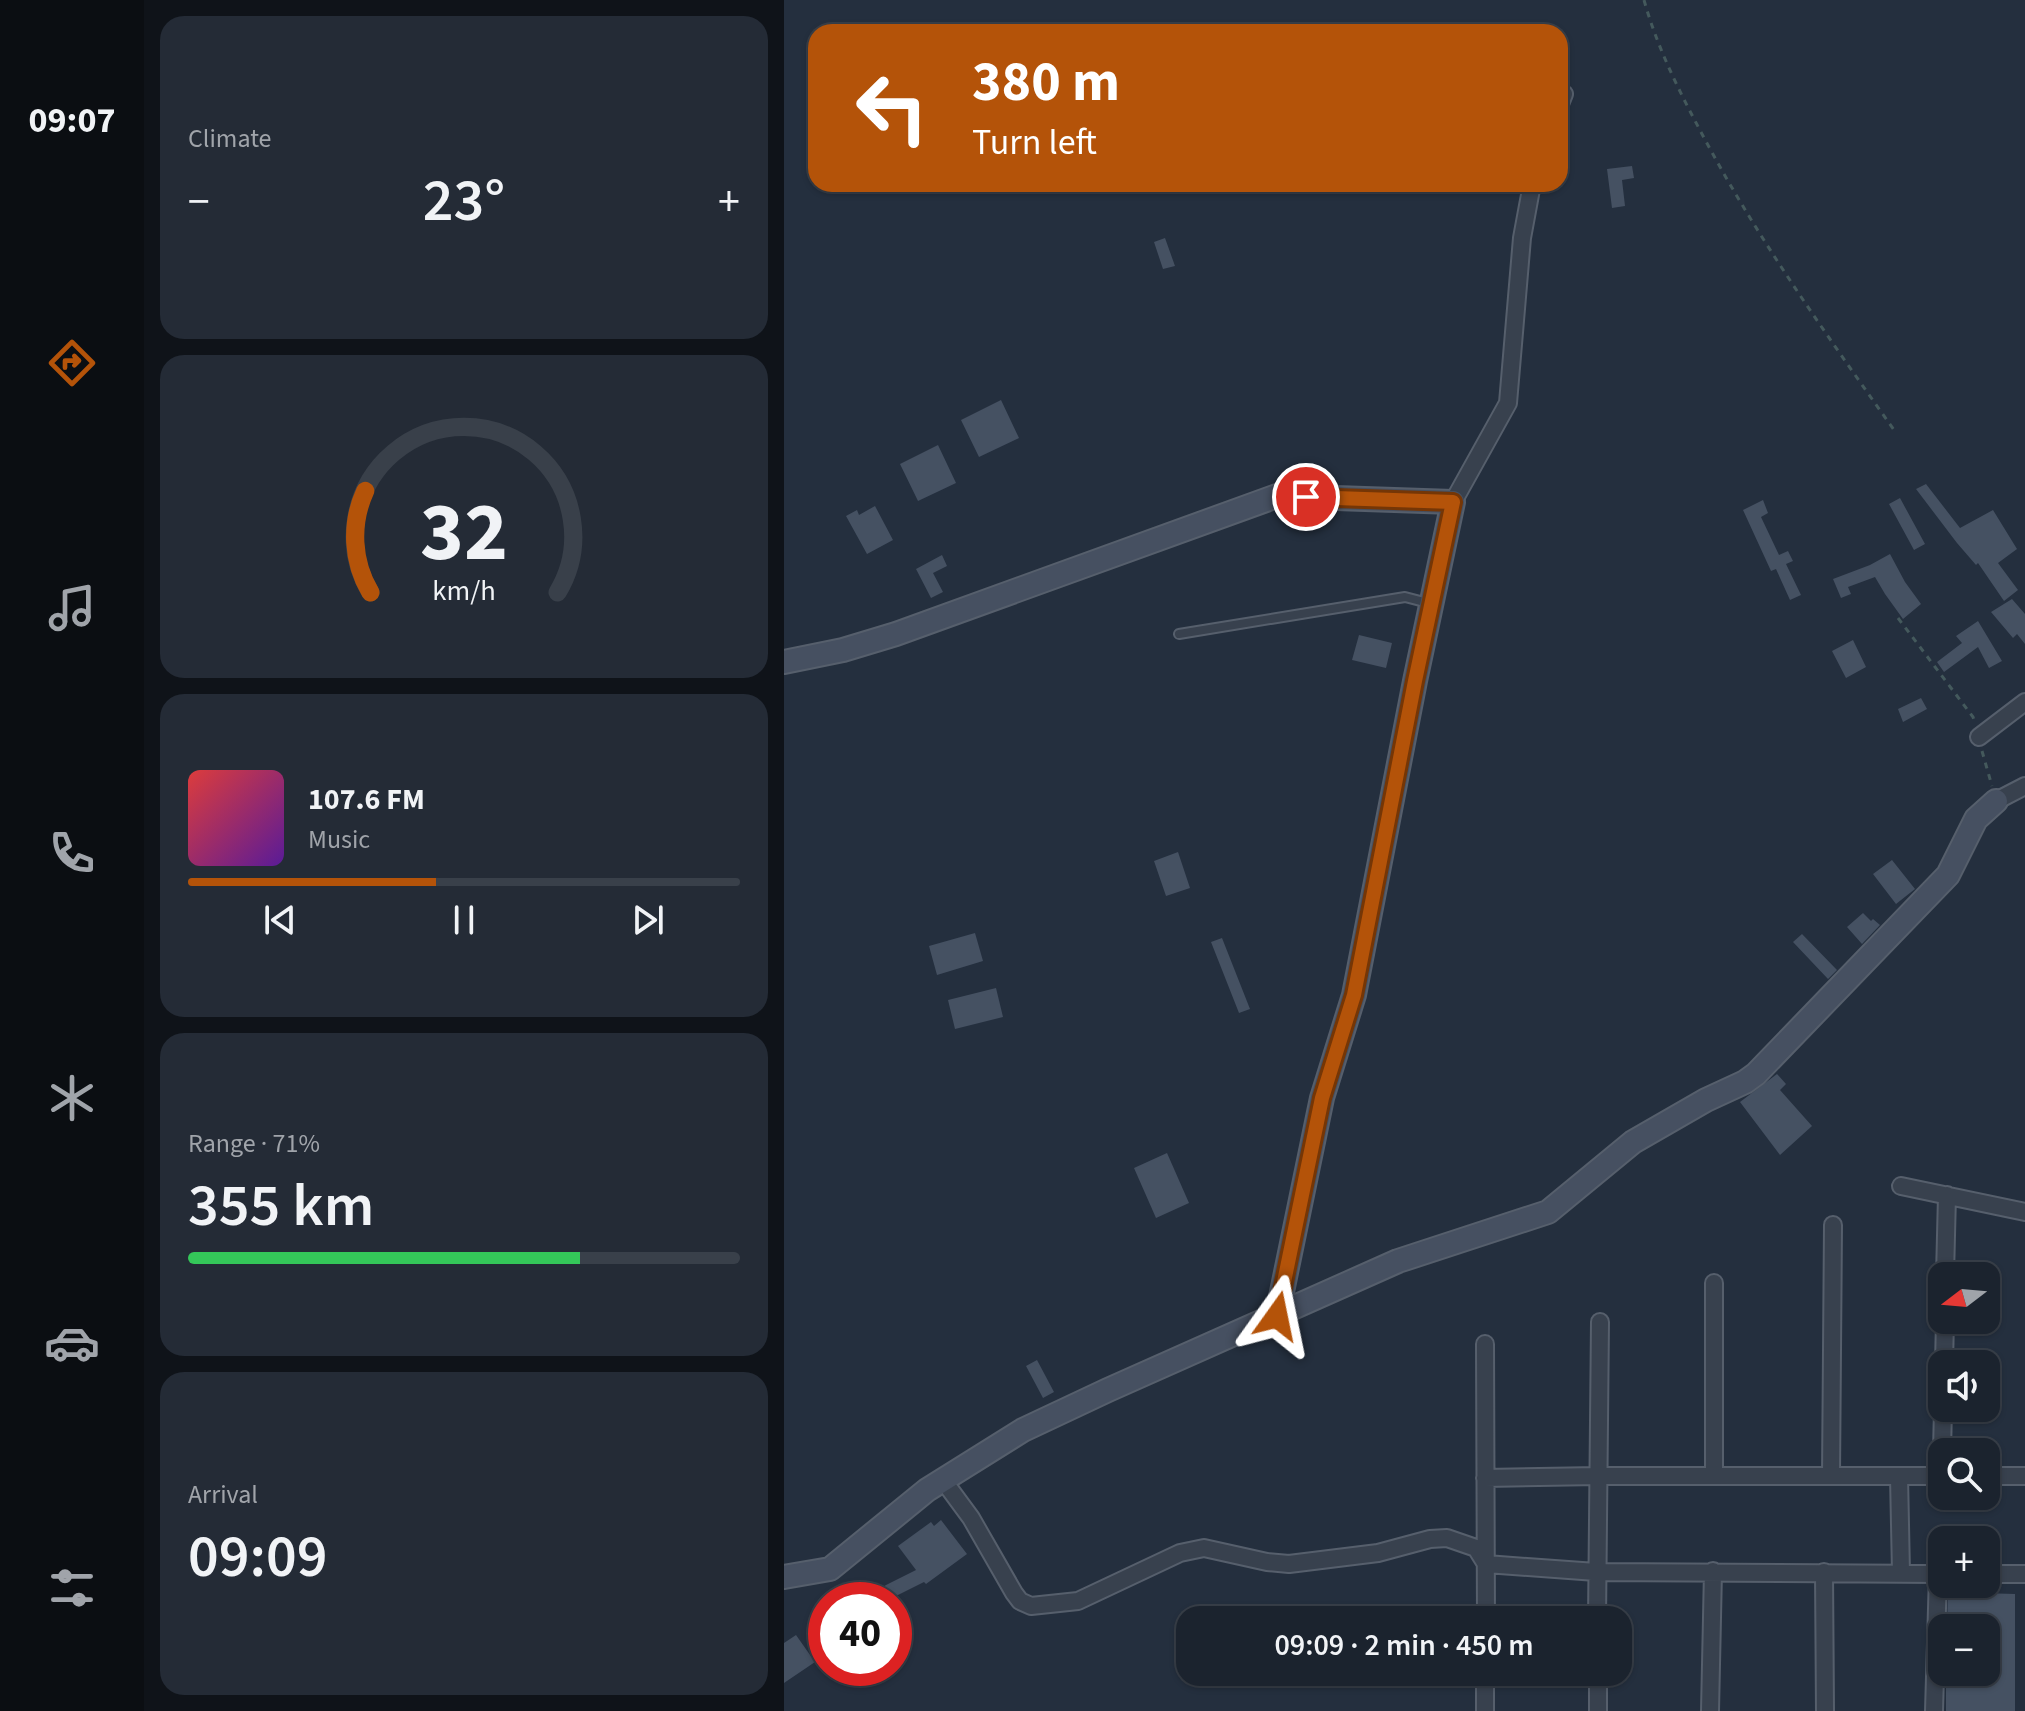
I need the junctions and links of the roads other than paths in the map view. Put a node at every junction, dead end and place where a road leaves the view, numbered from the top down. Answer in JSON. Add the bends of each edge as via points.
{"nodes":[{"id":1,"x":1531,"y":192,"type":"edge"},
{"id":2,"x":1453,"y":502,"type":"junction"},
{"id":3,"x":1432,"y":605,"type":"junction"},
{"id":4,"x":1179,"y":634,"type":"dead end"},
{"id":5,"x":784,"y":662,"type":"edge"},
{"id":6,"x":2025,"y":702,"type":"edge"},
{"id":7,"x":1979,"y":737,"type":"road end"},
{"id":8,"x":2025,"y":786,"type":"edge"},
{"id":9,"x":1996,"y":801,"type":"joint"},
{"id":10,"x":1901,"y":1186,"type":"dead end"},
{"id":11,"x":1947,"y":1195,"type":"junction"},
{"id":12,"x":2025,"y":1212,"type":"edge"},
{"id":13,"x":1833,"y":1225,"type":"dead end"},
{"id":14,"x":1945,"y":1262,"type":"edge"},
{"id":15,"x":1714,"y":1283,"type":"dead end"},
{"id":16,"x":1277,"y":1316,"type":"junction"},
{"id":17,"x":1600,"y":1322,"type":"dead end"},
{"id":18,"x":1485,"y":1344,"type":"dead end"},
{"id":19,"x":1598,"y":1476,"type":"junction"},
{"id":20,"x":1714,"y":1476,"type":"junction"},
{"id":21,"x":1831,"y":1476,"type":"junction"},
{"id":22,"x":1899,"y":1476,"type":"junction"},
{"id":23,"x":1928,"y":1476,"type":"edge"},
{"id":24,"x":2000,"y":1476,"type":"edge"},
{"id":25,"x":2025,"y":1476,"type":"edge"},
{"id":26,"x":1485,"y":1478,"type":"junction"},
{"id":27,"x":943,"y":1480,"type":"junction"},
{"id":28,"x":1486,"y":1564,"type":"junction"},
{"id":29,"x":1713,"y":1571,"type":"junction"},
{"id":30,"x":1596,"y":1572,"type":"junction"},
{"id":31,"x":1824,"y":1572,"type":"junction"},
{"id":32,"x":1901,"y":1573,"type":"junction"},
{"id":33,"x":1928,"y":1574,"type":"edge"},
{"id":34,"x":2000,"y":1574,"type":"edge"},
{"id":35,"x":2025,"y":1574,"type":"edge"},
{"id":36,"x":784,"y":1577,"type":"edge"},
{"id":37,"x":1939,"y":1598,"type":"edge"},
{"id":38,"x":1486,"y":1606,"type":"edge"},
{"id":39,"x":1597,"y":1606,"type":"edge"},
{"id":40,"x":1485,"y":1686,"type":"edge"},
{"id":41,"x":1598,"y":1686,"type":"edge"},
{"id":42,"x":1485,"y":1711,"type":"edge"},
{"id":43,"x":1598,"y":1711,"type":"edge"},
{"id":44,"x":1710,"y":1711,"type":"edge"},
{"id":45,"x":1825,"y":1711,"type":"edge"},
{"id":46,"x":1934,"y":1711,"type":"edge"}],
"edges":[{"from":1,"to":2,"type":"street","via":[[1508,403]]},
{"from":2,"to":3,"type":"street"},
{"from":2,"to":5,"type":"street","via":[[1277,496],[896,634]]},
{"from":3,"to":4,"type":"lane","via":[[1405,597]]},
{"from":3,"to":16,"type":"street","via":[[1354,995],[1322,1098]]},
{"from":6,"to":7,"type":"street"},
{"from":8,"to":9,"type":"street"},
{"from":9,"to":16,"type":"street","via":[[1976,819],[1948,875],[1745,1082],[1633,1142],[1548,1212],[1398,1261]]},
{"from":10,"to":11,"type":"street"},
{"from":11,"to":12,"type":"street"},
{"from":11,"to":14,"type":"street"},
{"from":13,"to":21,"type":"street"},
{"from":15,"to":20,"type":"street"},
{"from":16,"to":27,"type":"street","via":[[1023,1430]]},
{"from":17,"to":19,"type":"street"},
{"from":18,"to":26,"type":"street"},
{"from":19,"to":20,"type":"street"},
{"from":19,"to":26,"type":"street"},
{"from":19,"to":30,"type":"street"},
{"from":20,"to":21,"type":"street"},
{"from":21,"to":22,"type":"street"},
{"from":22,"to":23,"type":"street"},
{"from":22,"to":32,"type":"street"},
{"from":24,"to":25,"type":"street"},
{"from":26,"to":28,"type":"street"},
{"from":27,"to":28,"type":"street","via":[[1014,1593],[1031,1606],[1078,1601],[1180,1553],[1204,1548],[1289,1564],[1447,1538],[1476,1548]]},
{"from":27,"to":36,"type":"street","via":[[830,1569]]},
{"from":28,"to":30,"type":"street"},
{"from":28,"to":38,"type":"street"},
{"from":29,"to":30,"type":"street"},
{"from":29,"to":31,"type":"street"},
{"from":29,"to":44,"type":"street"},
{"from":30,"to":39,"type":"street"},
{"from":31,"to":32,"type":"street"},
{"from":31,"to":45,"type":"street"},
{"from":32,"to":33,"type":"street"},
{"from":34,"to":35,"type":"street"},
{"from":37,"to":46,"type":"street"},
{"from":40,"to":42,"type":"street"},
{"from":41,"to":43,"type":"street"}]}
